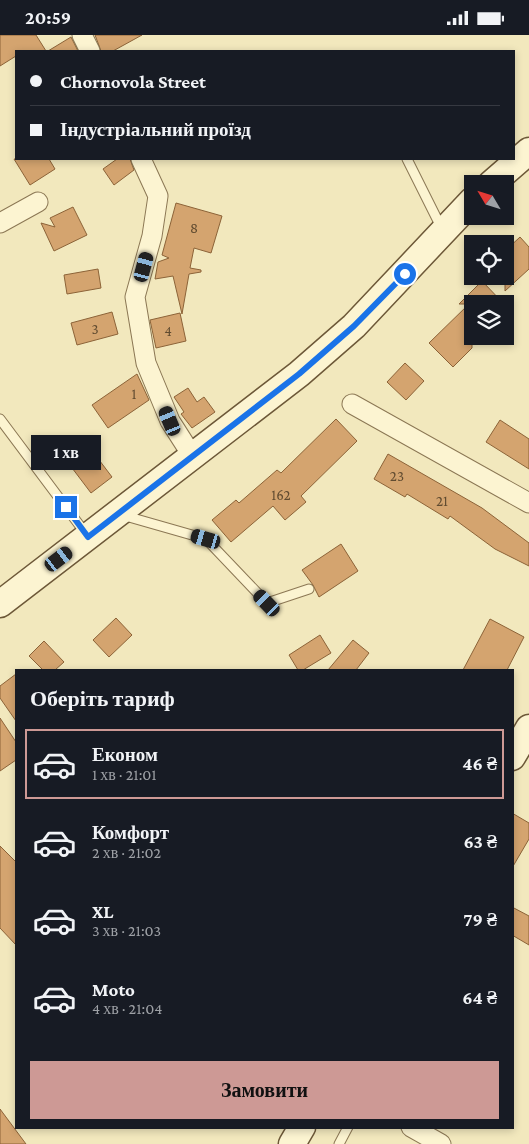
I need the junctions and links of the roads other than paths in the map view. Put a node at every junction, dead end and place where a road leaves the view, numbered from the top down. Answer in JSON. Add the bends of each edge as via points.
{"nodes":[{"id":1,"x":82,"y":35,"type":"edge"},
{"id":2,"x":90,"y":50,"type":"edge"},
{"id":3,"x":529,"y":151,"type":"edge"},
{"id":4,"x":141,"y":160,"type":"edge"},
{"id":5,"x":408,"y":160,"type":"edge"},
{"id":6,"x":501,"y":175,"type":"edge"},
{"id":7,"x":38,"y":202,"type":"dead end"},
{"id":8,"x":464,"y":209,"type":"edge"},
{"id":9,"x":0,"y":223,"type":"edge"},
{"id":10,"x":443,"y":231,"type":"junction"},
{"id":11,"x":352,"y":404,"type":"dead end"},
{"id":12,"x":0,"y":419,"type":"edge"},
{"id":13,"x":193,"y":457,"type":"junction"},
{"id":14,"x":529,"y":503,"type":"edge"},
{"id":15,"x":118,"y":514,"type":"junction"},
{"id":16,"x":88,"y":537,"type":"junction"},
{"id":17,"x":309,"y":589,"type":"dead end"},
{"id":18,"x":0,"y":604,"type":"edge"},
{"id":19,"x":529,"y":727,"type":"edge"},
{"id":20,"x":514,"y":753,"type":"edge"},
{"id":21,"x":301,"y":1129,"type":"edge"},
{"id":22,"x":347,"y":1129,"type":"edge"},
{"id":23,"x":414,"y":1129,"type":"edge"},
{"id":24,"x":436,"y":1143,"type":"edge"},
{"id":25,"x":292,"y":1144,"type":"edge"},
{"id":26,"x":339,"y":1144,"type":"edge"}],
"edges":[{"from":1,"to":2,"type":"street"},
{"from":3,"to":6,"type":"street"},
{"from":4,"to":13,"type":"street","via":[[158,196],[152,236],[135,297],[146,363],[170,421]]},
{"from":5,"to":10,"type":"lane"},
{"from":7,"to":9,"type":"street"},
{"from":8,"to":10,"type":"street"},
{"from":10,"to":13,"type":"street","via":[[354,326],[299,374]]},
{"from":11,"to":14,"type":"street"},
{"from":12,"to":16,"type":"lane"},
{"from":13,"to":15,"type":"street"},
{"from":15,"to":16,"type":"street"},
{"from":15,"to":17,"type":"lane","via":[[206,539],[267,603]]},
{"from":16,"to":18,"type":"street"},
{"from":19,"to":20,"type":"street"},
{"from":21,"to":25,"type":"street"},
{"from":22,"to":26,"type":"lane"},
{"from":23,"to":24,"type":"street"}]}
